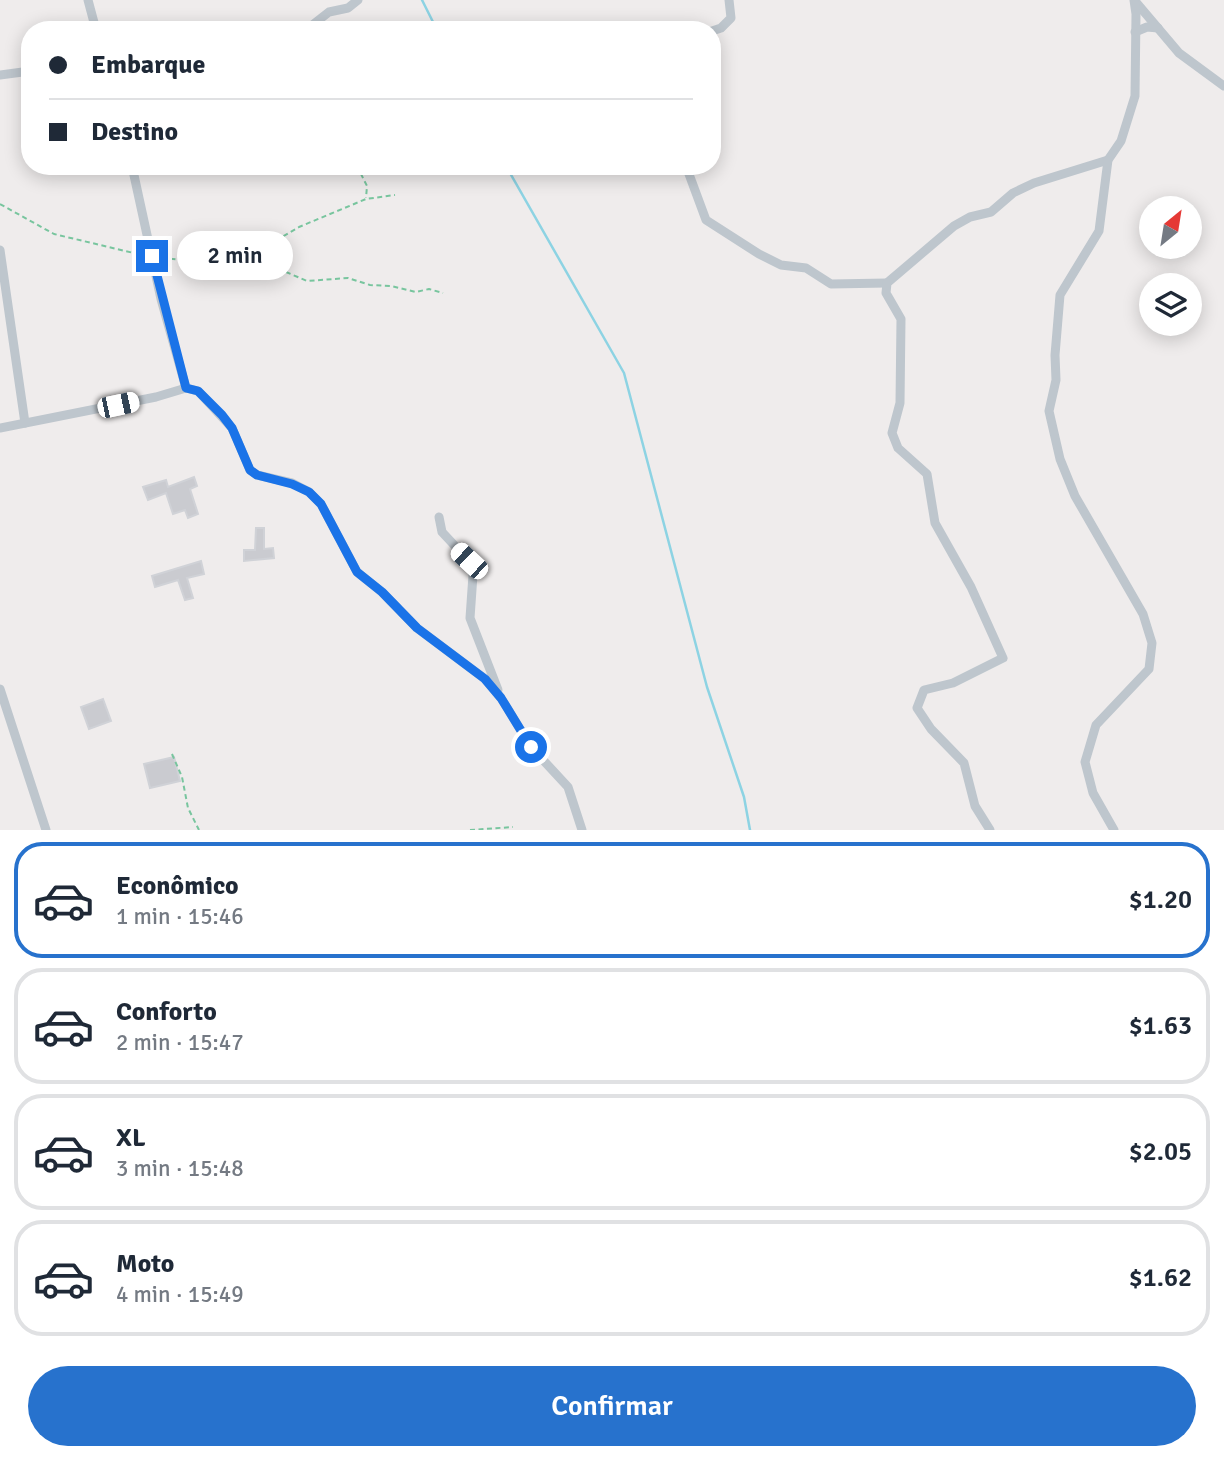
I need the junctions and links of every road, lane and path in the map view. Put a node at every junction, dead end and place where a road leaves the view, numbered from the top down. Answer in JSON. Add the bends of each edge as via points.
{"nodes":[{"id":1,"x":88,"y":0,"type":"edge"},
{"id":2,"x":358,"y":0,"type":"edge"},
{"id":3,"x":729,"y":0,"type":"edge"},
{"id":4,"x":1134,"y":0,"type":"edge"},
{"id":5,"x":94,"y":21,"type":"edge"},
{"id":6,"x":318,"y":21,"type":"edge"},
{"id":7,"x":721,"y":28,"type":"edge"},
{"id":8,"x":1158,"y":28,"type":"junction"},
{"id":9,"x":1135,"y":32,"type":"junction"},
{"id":10,"x":21,"y":72,"type":"edge"},
{"id":11,"x":0,"y":75,"type":"edge"},
{"id":12,"x":1224,"y":86,"type":"edge"},
{"id":13,"x":1108,"y":160,"type":"junction"},
{"id":14,"x":134,"y":175,"type":"edge"},
{"id":15,"x":361,"y":175,"type":"edge"},
{"id":16,"x":689,"y":175,"type":"edge"},
{"id":17,"x":395,"y":195,"type":"dead end"},
{"id":18,"x":366,"y":199,"type":"junction"},
{"id":19,"x":0,"y":204,"type":"edge"},
{"id":20,"x":0,"y":250,"type":"edge"},
{"id":21,"x":152,"y":256,"type":"junction"},
{"id":22,"x":202,"y":266,"type":"junction"},
{"id":23,"x":887,"y":283,"type":"junction"},
{"id":24,"x":443,"y":293,"type":"dead end"},
{"id":25,"x":186,"y":388,"type":"junction"},
{"id":26,"x":25,"y":423,"type":"junction"},
{"id":27,"x":0,"y":428,"type":"edge"},
{"id":28,"x":439,"y":517,"type":"dead end"},
{"id":29,"x":0,"y":689,"type":"edge"},
{"id":30,"x":501,"y":698,"type":"junction"},
{"id":31,"x":172,"y":754,"type":"dead end"},
{"id":32,"x":513,"y":827,"type":"dead end"},
{"id":33,"x":46,"y":830,"type":"edge"},
{"id":34,"x":199,"y":830,"type":"edge"},
{"id":35,"x":470,"y":830,"type":"edge"},
{"id":36,"x":582,"y":830,"type":"edge"},
{"id":37,"x":990,"y":830,"type":"edge"},
{"id":38,"x":1114,"y":830,"type":"edge"}],
"edges":[{"from":1,"to":5,"type":"street"},
{"from":2,"to":6,"type":"street"},
{"from":3,"to":7,"type":"street","via":[[731,18]]},
{"from":4,"to":8,"type":"street"},
{"from":4,"to":9,"type":"street"},
{"from":8,"to":9,"type":"street"},
{"from":8,"to":12,"type":"street","via":[[1179,53]]},
{"from":9,"to":13,"type":"street","via":[[1135,96],[1121,142]]},
{"from":10,"to":11,"type":"street"},
{"from":13,"to":23,"type":"street","via":[[1034,183],[991,212],[962,221]]},
{"from":13,"to":38,"type":"street","via":[[1099,231],[1060,295],[1056,380],[1049,411],[1074,496],[1143,614],[1152,643],[1149,669],[1096,725],[1085,762],[1093,793]]},
{"from":14,"to":21,"type":"street"},
{"from":15,"to":18,"type":"path","via":[[367,186]]},
{"from":16,"to":23,"type":"street","via":[[706,219],[759,254],[782,265],[806,268],[831,284]]},
{"from":17,"to":18,"type":"path"},
{"from":18,"to":22,"type":"path","via":[[265,247]]},
{"from":19,"to":21,"type":"path","via":[[54,234]]},
{"from":20,"to":26,"type":"street"},
{"from":21,"to":22,"type":"path"},
{"from":21,"to":25,"type":"street"},
{"from":22,"to":24,"type":"path","via":[[217,274],[286,272],[307,281],[348,278]]},
{"from":23,"to":37,"type":"street","via":[[886,293],[901,319],[900,403],[892,433],[898,448],[927,474],[935,523],[1003,658],[924,690],[917,708],[964,763],[975,806]]},
{"from":25,"to":26,"type":"street"},
{"from":25,"to":30,"type":"street","via":[[198,391],[222,415],[250,470],[309,492],[321,504],[357,572],[417,628],[485,679]]},
{"from":26,"to":27,"type":"street"},
{"from":28,"to":30,"type":"street","via":[[442,532],[469,561],[473,575],[470,618]]},
{"from":29,"to":33,"type":"street"},
{"from":30,"to":36,"type":"street","via":[[531,747],[568,788]]},
{"from":31,"to":34,"type":"path"},
{"from":32,"to":35,"type":"path"}]}
